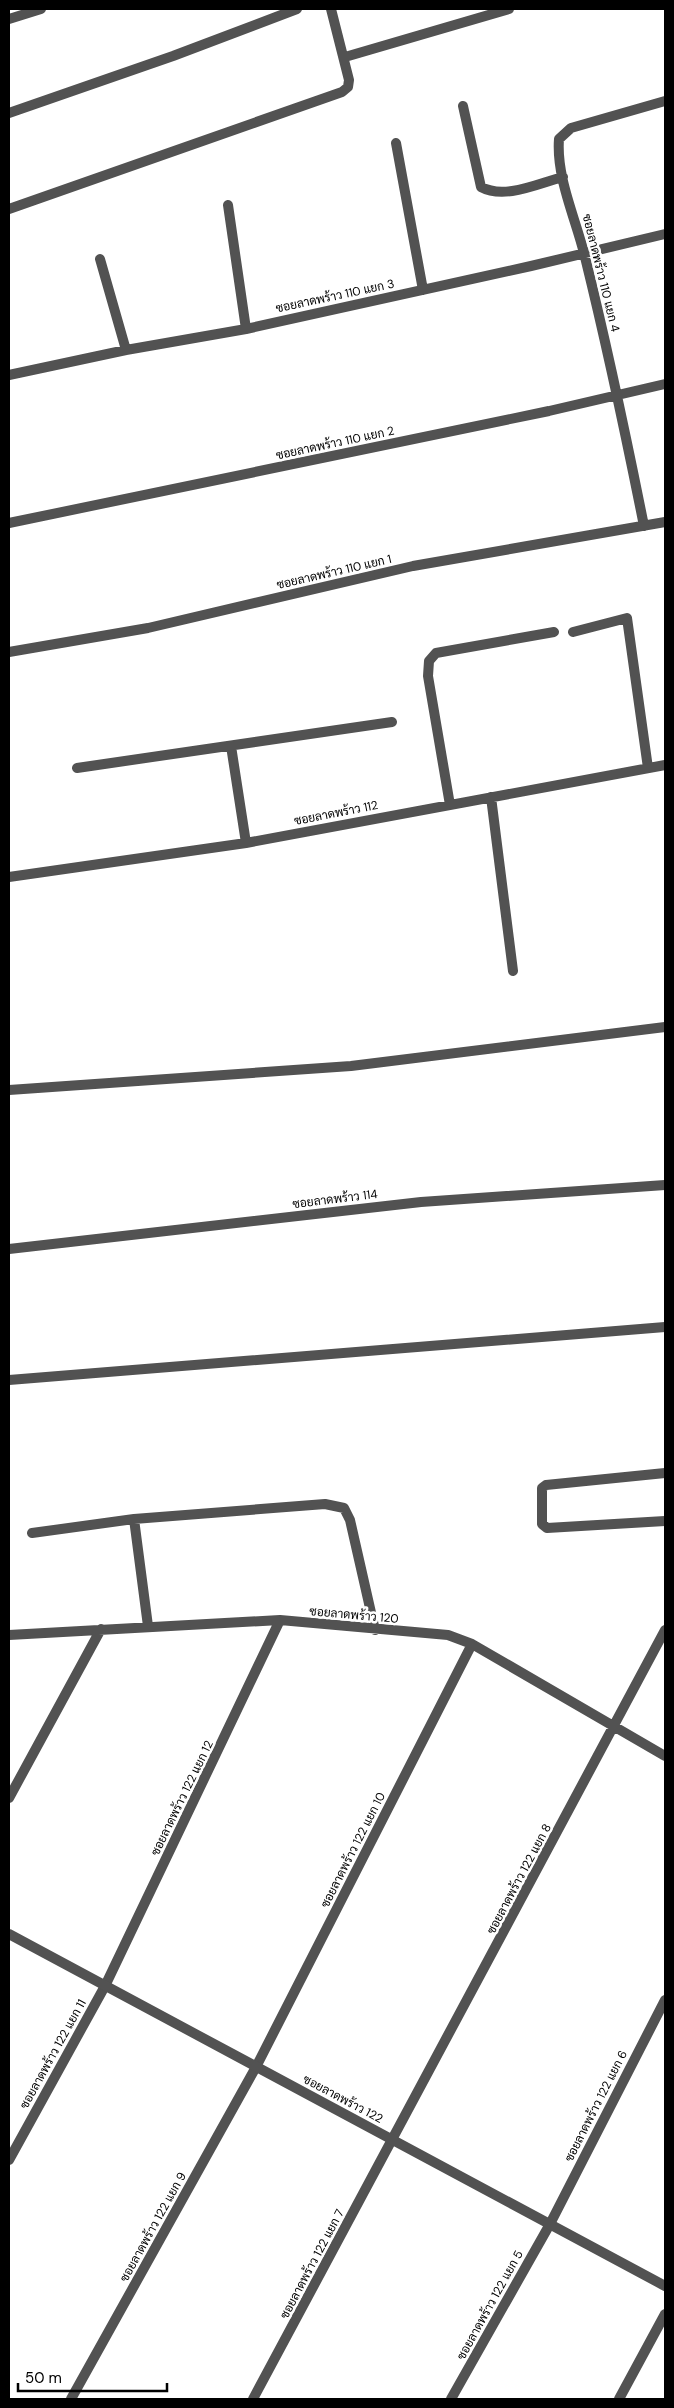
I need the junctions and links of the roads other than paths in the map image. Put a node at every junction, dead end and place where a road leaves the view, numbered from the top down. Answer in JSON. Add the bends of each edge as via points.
{"nodes":[{"id":1,"x":41,"y":9,"type":"edge"},
{"id":2,"x":297,"y":9,"type":"edge"},
{"id":3,"x":331,"y":9,"type":"edge"},
{"id":4,"x":509,"y":9,"type":"edge"},
{"id":5,"x":9,"y":19,"type":"edge"},
{"id":6,"x":345,"y":57,"type":"junction"},
{"id":7,"x":665,"y":101,"type":"edge"},
{"id":8,"x":463,"y":106,"type":"dead end"},
{"id":9,"x":9,"y":113,"type":"edge"},
{"id":10,"x":396,"y":143,"type":"dead end"},
{"id":11,"x":563,"y":177,"type":"junction"},
{"id":12,"x":228,"y":205,"type":"dead end"},
{"id":13,"x":9,"y":209,"type":"edge"},
{"id":14,"x":665,"y":234,"type":"edge"},
{"id":15,"x":584,"y":253,"type":"junction"},
{"id":16,"x":100,"y":259,"type":"dead end"},
{"id":17,"x":423,"y":290,"type":"junction"},
{"id":18,"x":246,"y":329,"type":"junction"},
{"id":19,"x":126,"y":350,"type":"junction"},
{"id":20,"x":9,"y":375,"type":"edge"},
{"id":21,"x":665,"y":384,"type":"edge"},
{"id":22,"x":618,"y":395,"type":"junction"},
{"id":23,"x":665,"y":522,"type":"edge"},
{"id":24,"x":9,"y":523,"type":"edge"},
{"id":25,"x":644,"y":526,"type":"junction"},
{"id":26,"x":554,"y":632,"type":"dead end"},
{"id":27,"x":573,"y":632,"type":"dead end"},
{"id":28,"x":9,"y":652,"type":"edge"},
{"id":29,"x":392,"y":722,"type":"dead end"},
{"id":30,"x":231,"y":746,"type":"junction"},
{"id":31,"x":665,"y":765,"type":"edge"},
{"id":32,"x":76,"y":768,"type":"dead end"},
{"id":33,"x":648,"y":768,"type":"junction"},
{"id":34,"x":491,"y":797,"type":"junction"},
{"id":35,"x":450,"y":805,"type":"junction"},
{"id":36,"x":246,"y":843,"type":"junction"},
{"id":37,"x":9,"y":876,"type":"edge"},
{"id":38,"x":513,"y":971,"type":"dead end"},
{"id":39,"x":665,"y":1027,"type":"edge"},
{"id":40,"x":9,"y":1090,"type":"edge"},
{"id":41,"x":665,"y":1185,"type":"edge"},
{"id":42,"x":9,"y":1250,"type":"edge"},
{"id":43,"x":665,"y":1327,"type":"edge"},
{"id":44,"x":9,"y":1380,"type":"edge"},
{"id":45,"x":665,"y":1473,"type":"edge"},
{"id":46,"x":134,"y":1519,"type":"junction"},
{"id":47,"x":665,"y":1521,"type":"edge"},
{"id":48,"x":32,"y":1533,"type":"dead end"},
{"id":49,"x":280,"y":1620,"type":"junction"},
{"id":50,"x":148,"y":1626,"type":"junction"},
{"id":51,"x":101,"y":1629,"type":"junction"},
{"id":52,"x":375,"y":1630,"type":"junction"},
{"id":53,"x":665,"y":1630,"type":"edge"},
{"id":54,"x":9,"y":1635,"type":"edge"},
{"id":55,"x":472,"y":1644,"type":"junction"},
{"id":56,"x":614,"y":1728,"type":"junction"},
{"id":57,"x":665,"y":1756,"type":"edge"},
{"id":58,"x":9,"y":1798,"type":"edge"},
{"id":59,"x":9,"y":1934,"type":"edge"},
{"id":60,"x":105,"y":1986,"type":"junction"},
{"id":61,"x":665,"y":2000,"type":"edge"},
{"id":62,"x":256,"y":2067,"type":"junction"},
{"id":63,"x":392,"y":2140,"type":"junction"},
{"id":64,"x":9,"y":2160,"type":"edge"},
{"id":65,"x":550,"y":2224,"type":"junction"},
{"id":66,"x":665,"y":2286,"type":"edge"},
{"id":67,"x":665,"y":2314,"type":"edge"},
{"id":68,"x":71,"y":2399,"type":"edge"},
{"id":69,"x":253,"y":2399,"type":"edge"},
{"id":70,"x":451,"y":2399,"type":"edge"},
{"id":71,"x":619,"y":2399,"type":"edge"}],
"edges":[{"from":1,"to":5,"type":"street"},
{"from":2,"to":9,"type":"street"},
{"from":3,"to":6,"type":"street"},
{"from":4,"to":6,"type":"street"},
{"from":6,"to":13,"type":"street","via":[[350,80],[342,92]]},
{"from":7,"to":11,"type":"street","name":"ซอยลาดพร้าว 110 แยก 4","via":[[571,128],[559,139],[558,157]]},
{"from":8,"to":11,"type":"street","via":[[481,188],[491,193],[506,192]]},
{"from":10,"to":17,"type":"street"},
{"from":11,"to":15,"type":"street","name":"ซอยลาดพร้าว 110 แยก 4"},
{"from":12,"to":18,"type":"street"},
{"from":14,"to":15,"type":"street","name":"ซอยลาดพร้าว 110 แยก 3"},
{"from":15,"to":17,"type":"street","name":"ซอยลาดพร้าว 110 แยก 3"},
{"from":15,"to":22,"type":"street","name":"ซอยลาดพร้าว 110 แยก 4"},
{"from":16,"to":19,"type":"street"},
{"from":17,"to":18,"type":"street","name":"ซอยลาดพร้าว 110 แยก 3"},
{"from":18,"to":19,"type":"street","name":"ซอยลาดพร้าว 110 แยก 3"},
{"from":19,"to":20,"type":"street","name":"ซอยลาดพร้าว 110 แยก 3"},
{"from":21,"to":22,"type":"street","name":"ซอยลาดพร้าว 110 แยก 2"},
{"from":22,"to":24,"type":"street","name":"ซอยลาดพร้าว 110 แยก 2"},
{"from":22,"to":25,"type":"street","name":"ซอยลาดพร้าว 110 แยก 4"},
{"from":23,"to":25,"type":"street","name":"ซอยลาดพร้าว 110 แยก 1"},
{"from":25,"to":28,"type":"street","name":"ซอยลาดพร้าว 110 แยก 1","via":[[413,566],[148,628]]},
{"from":26,"to":35,"type":"street","via":[[436,653],[429,661],[428,676]]},
{"from":27,"to":33,"type":"street","via":[[627,618]]},
{"from":29,"to":30,"type":"street"},
{"from":30,"to":32,"type":"street"},
{"from":30,"to":36,"type":"street"},
{"from":31,"to":33,"type":"street","name":"ซอยลาดพร้าว 112"},
{"from":33,"to":34,"type":"street","name":"ซอยลาดพร้าว 112"},
{"from":34,"to":35,"type":"street","name":"ซอยลาดพร้าว 112"},
{"from":34,"to":38,"type":"street"},
{"from":35,"to":36,"type":"street","name":"ซอยลาดพร้าว 112"},
{"from":36,"to":37,"type":"street","name":"ซอยลาดพร้าว 112"},
{"from":39,"to":40,"type":"street","via":[[351,1066]]},
{"from":41,"to":42,"type":"street","name":"ซอยลาดพร้าว 114","via":[[421,1202]]},
{"from":43,"to":44,"type":"street"},
{"from":45,"to":47,"type":"street","via":[[546,1485],[542,1488],[542,1524],[547,1528]]},
{"from":46,"to":48,"type":"street"},
{"from":46,"to":50,"type":"street"},
{"from":46,"to":52,"type":"street","via":[[325,1504],[344,1508],[350,1520]]},
{"from":49,"to":50,"type":"street","name":"ซอยลาดพร้าว 120"},
{"from":49,"to":52,"type":"street","name":"ซอยลาดพร้าว 120"},
{"from":49,"to":60,"type":"street","name":"ซอยลาดพร้าว 122 แยก 12"},
{"from":50,"to":51,"type":"street","name":"ซอยลาดพร้าว 120"},
{"from":51,"to":54,"type":"street","name":"ซอยลาดพร้าว 120"},
{"from":51,"to":58,"type":"street"},
{"from":52,"to":55,"type":"street","name":"ซอยลาดพร้าว 120","via":[[448,1635]]},
{"from":53,"to":56,"type":"street","name":"ซอยลาดพร้าว 122 แยก 8"},
{"from":55,"to":56,"type":"street","name":"ซอยลาดพร้าว 120"},
{"from":55,"to":62,"type":"street","name":"ซอยลาดพร้าว 122 แยก 10"},
{"from":56,"to":57,"type":"street","name":"ซอยลาดพร้าว 120"},
{"from":56,"to":63,"type":"street","name":"ซอยลาดพร้าว 122 แยก 8"},
{"from":59,"to":60,"type":"street","name":"ซอยลาดพร้าว 122"},
{"from":60,"to":62,"type":"street","name":"ซอยลาดพร้าว 122"},
{"from":60,"to":64,"type":"street","name":"ซอยลาดพร้าว 122 แยก 11"},
{"from":61,"to":65,"type":"street","name":"ซอยลาดพร้าว 122 แยก 6"},
{"from":62,"to":63,"type":"street","name":"ซอยลาดพร้าว 122"},
{"from":62,"to":68,"type":"street","name":"ซอยลาดพร้าว 122 แยก 9"},
{"from":63,"to":65,"type":"street","name":"ซอยลาดพร้าว 122"},
{"from":63,"to":69,"type":"street","name":"ซอยลาดพร้าว 122 แยก 7"},
{"from":65,"to":66,"type":"street","name":"ซอยลาดพร้าว 122"},
{"from":65,"to":70,"type":"street","name":"ซอยลาดพร้าว 122 แยก 5"},
{"from":67,"to":71,"type":"street"}]}
